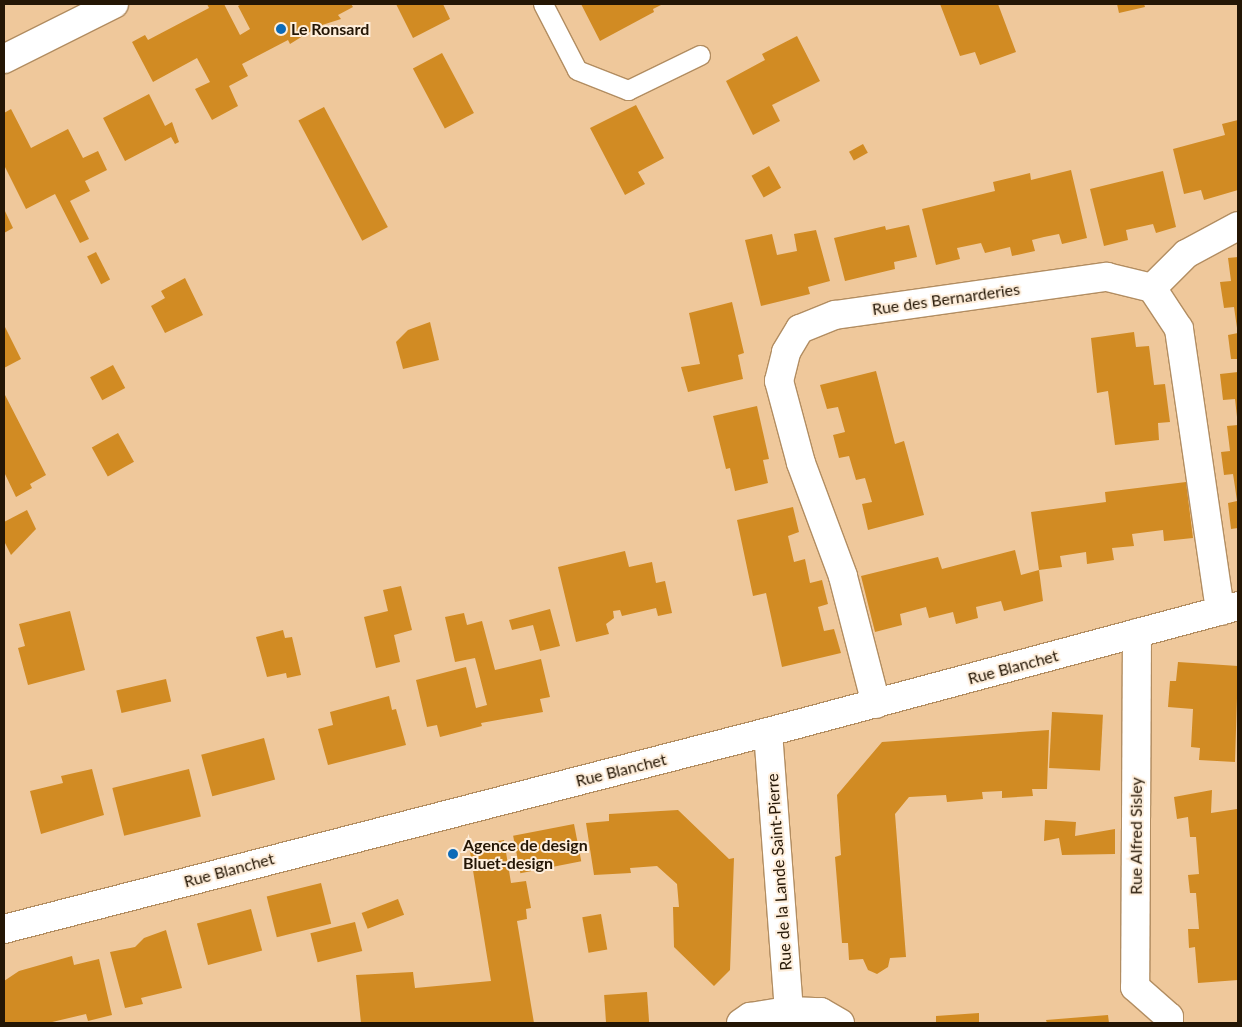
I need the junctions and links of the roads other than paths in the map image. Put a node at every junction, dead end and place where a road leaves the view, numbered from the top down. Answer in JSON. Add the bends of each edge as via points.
{"nodes":[{"id":1,"x":114,"y":4,"type":"edge"},
{"id":2,"x":543,"y":4,"type":"edge"},
{"id":3,"x":700,"y":55,"type":"dead end"},
{"id":4,"x":4,"y":59,"type":"edge"},
{"id":5,"x":1238,"y":226,"type":"edge"},
{"id":6,"x":1152,"y":288,"type":"junction"},
{"id":7,"x":1229,"y":609,"type":"edge"},
{"id":8,"x":1138,"y":633,"type":"junction"},
{"id":9,"x":876,"y":704,"type":"junction"},
{"id":10,"x":768,"y":732,"type":"junction"},
{"id":11,"x":4,"y":929,"type":"edge"},
{"id":12,"x":789,"y":1011,"type":"junction"},
{"id":13,"x":741,"y":1023,"type":"edge"},
{"id":14,"x":840,"y":1023,"type":"edge"},
{"id":15,"x":1169,"y":1023,"type":"edge"}],
"edges":[{"from":1,"to":4,"type":"street"},
{"from":2,"to":3,"type":"lane","via":[[578,70],[628,90]]},
{"from":5,"to":6,"type":"street","via":[[1186,254]]},
{"from":6,"to":7,"type":"street","via":[[1179,329]]},
{"from":6,"to":9,"type":"street","name":"Rue des Bernarderies","via":[[1107,276],[836,315],[800,328],[786,352],[779,381],[800,463],[843,576]]},
{"from":7,"to":8,"type":"street","name":"Rue Blanchet"},
{"from":8,"to":9,"type":"street","name":"Rue Blanchet"},
{"from":8,"to":15,"type":"street","name":"Rue Alfred Sisley","via":[[1135,987],[1169,1017]]},
{"from":9,"to":10,"type":"street","name":"Rue Blanchet"},
{"from":10,"to":11,"type":"street","name":"Rue Blanchet"},
{"from":10,"to":12,"type":"street","name":"Rue de la Lande Saint-Pierre"},
{"from":12,"to":13,"type":"street","via":[[750,1017]]},
{"from":12,"to":14,"type":"street","via":[[821,1012]]}]}
